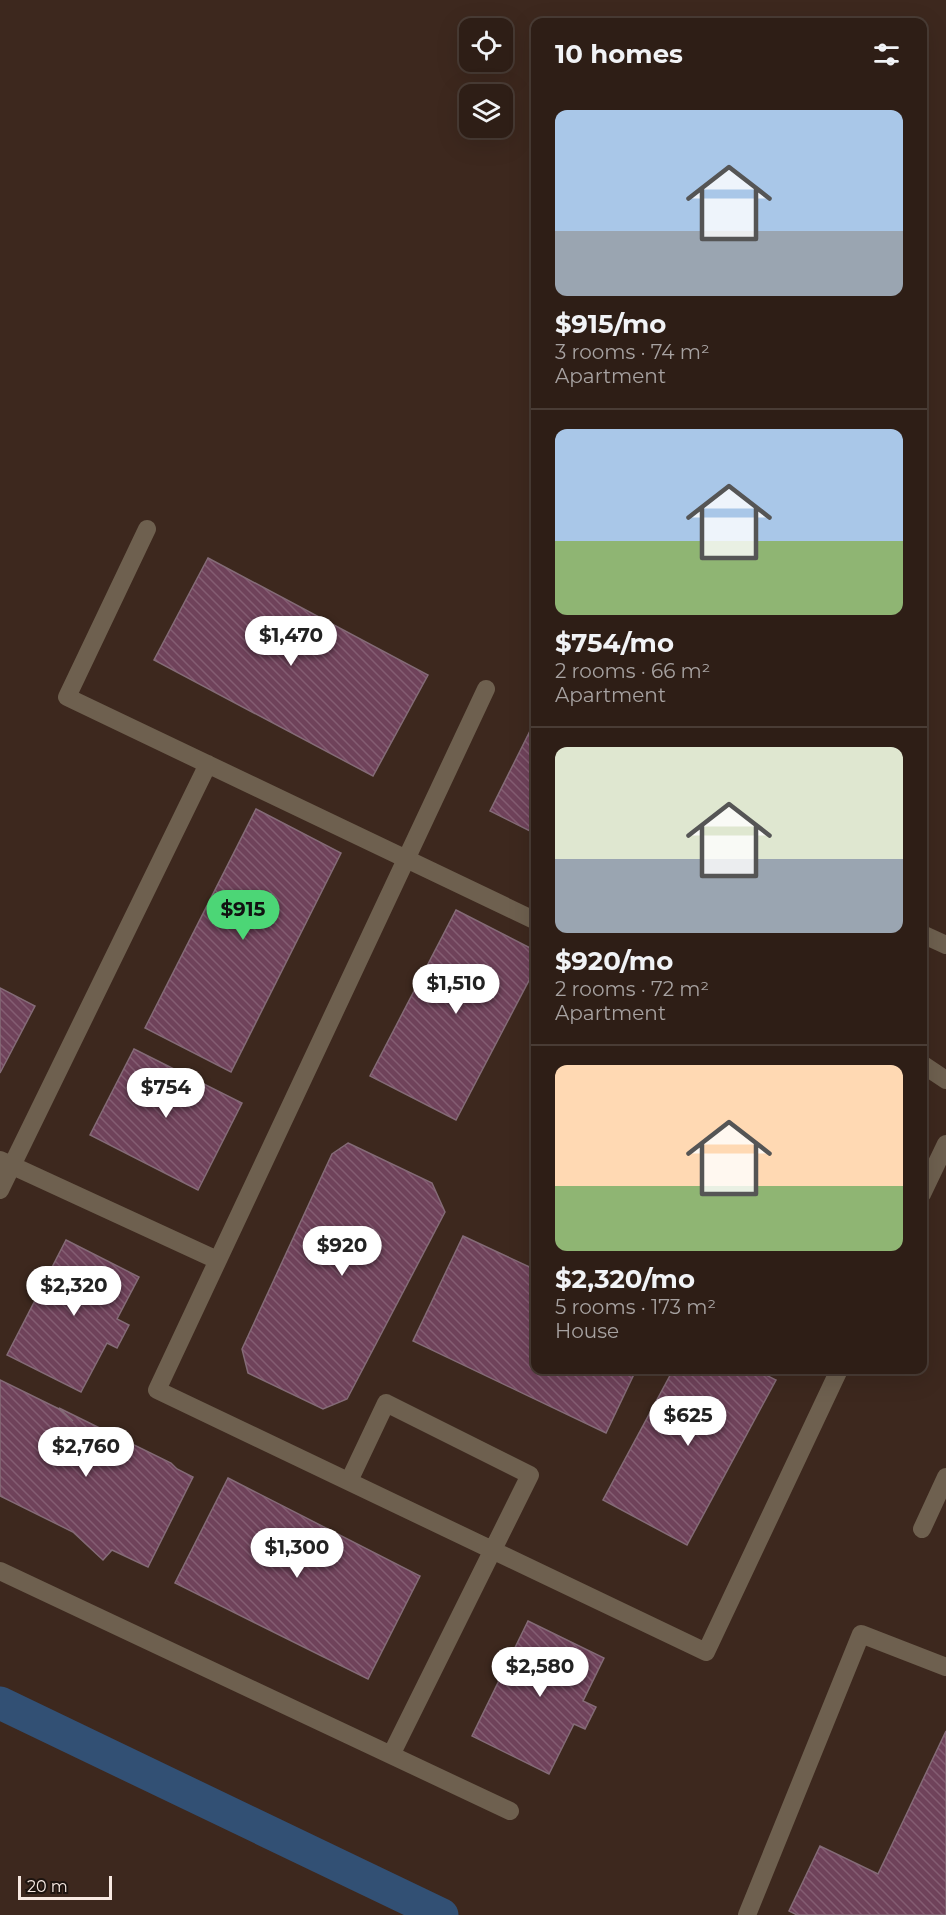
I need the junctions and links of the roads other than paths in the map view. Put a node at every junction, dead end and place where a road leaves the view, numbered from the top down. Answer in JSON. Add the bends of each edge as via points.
{"nodes":[{"id":1,"x":147,"y":530,"type":"dead end"},
{"id":2,"x":486,"y":689,"type":"dead end"},
{"id":3,"x":208,"y":764,"type":"junction"},
{"id":4,"x":406,"y":859,"type":"junction"},
{"id":5,"x":531,"y":919,"type":"edge"},
{"id":6,"x":927,"y":936,"type":"edge"},
{"id":7,"x":946,"y":945,"type":"edge"},
{"id":8,"x":927,"y":1067,"type":"edge"},
{"id":9,"x":946,"y":1080,"type":"edge"},
{"id":10,"x":946,"y":1144,"type":"edge"},
{"id":11,"x":6,"y":1163,"type":"edge"},
{"id":12,"x":927,"y":1184,"type":"edge"},
{"id":13,"x":0,"y":1190,"type":"edge"},
{"id":14,"x":217,"y":1260,"type":"junction"},
{"id":15,"x":837,"y":1374,"type":"edge"},
{"id":16,"x":946,"y":1477,"type":"edge"},
{"id":17,"x":349,"y":1481,"type":"junction"},
{"id":18,"x":922,"y":1528,"type":"dead end"},
{"id":19,"x":492,"y":1551,"type":"junction"},
{"id":20,"x":0,"y":1571,"type":"edge"},
{"id":21,"x":946,"y":1667,"type":"edge"},
{"id":22,"x":392,"y":1755,"type":"junction"},
{"id":23,"x":510,"y":1811,"type":"dead end"},
{"id":24,"x":747,"y":1915,"type":"edge"}],
"edges":[{"from":1,"to":3,"type":"lane","via":[[67,697]]},
{"from":2,"to":4,"type":"lane"},
{"from":3,"to":4,"type":"lane"},
{"from":3,"to":11,"type":"lane"},
{"from":4,"to":5,"type":"lane"},
{"from":4,"to":14,"type":"lane"},
{"from":6,"to":7,"type":"lane"},
{"from":8,"to":9,"type":"lane"},
{"from":10,"to":12,"type":"lane"},
{"from":11,"to":13,"type":"lane"},
{"from":11,"to":14,"type":"lane"},
{"from":14,"to":17,"type":"lane","via":[[157,1390]]},
{"from":15,"to":19,"type":"lane","via":[[706,1652]]},
{"from":16,"to":18,"type":"lane"},
{"from":17,"to":19,"type":"lane"},
{"from":17,"to":19,"type":"lane","via":[[386,1403],[530,1475]]},
{"from":19,"to":22,"type":"lane"},
{"from":20,"to":22,"type":"lane"},
{"from":21,"to":24,"type":"lane","via":[[861,1634]]},
{"from":22,"to":23,"type":"lane"}]}
